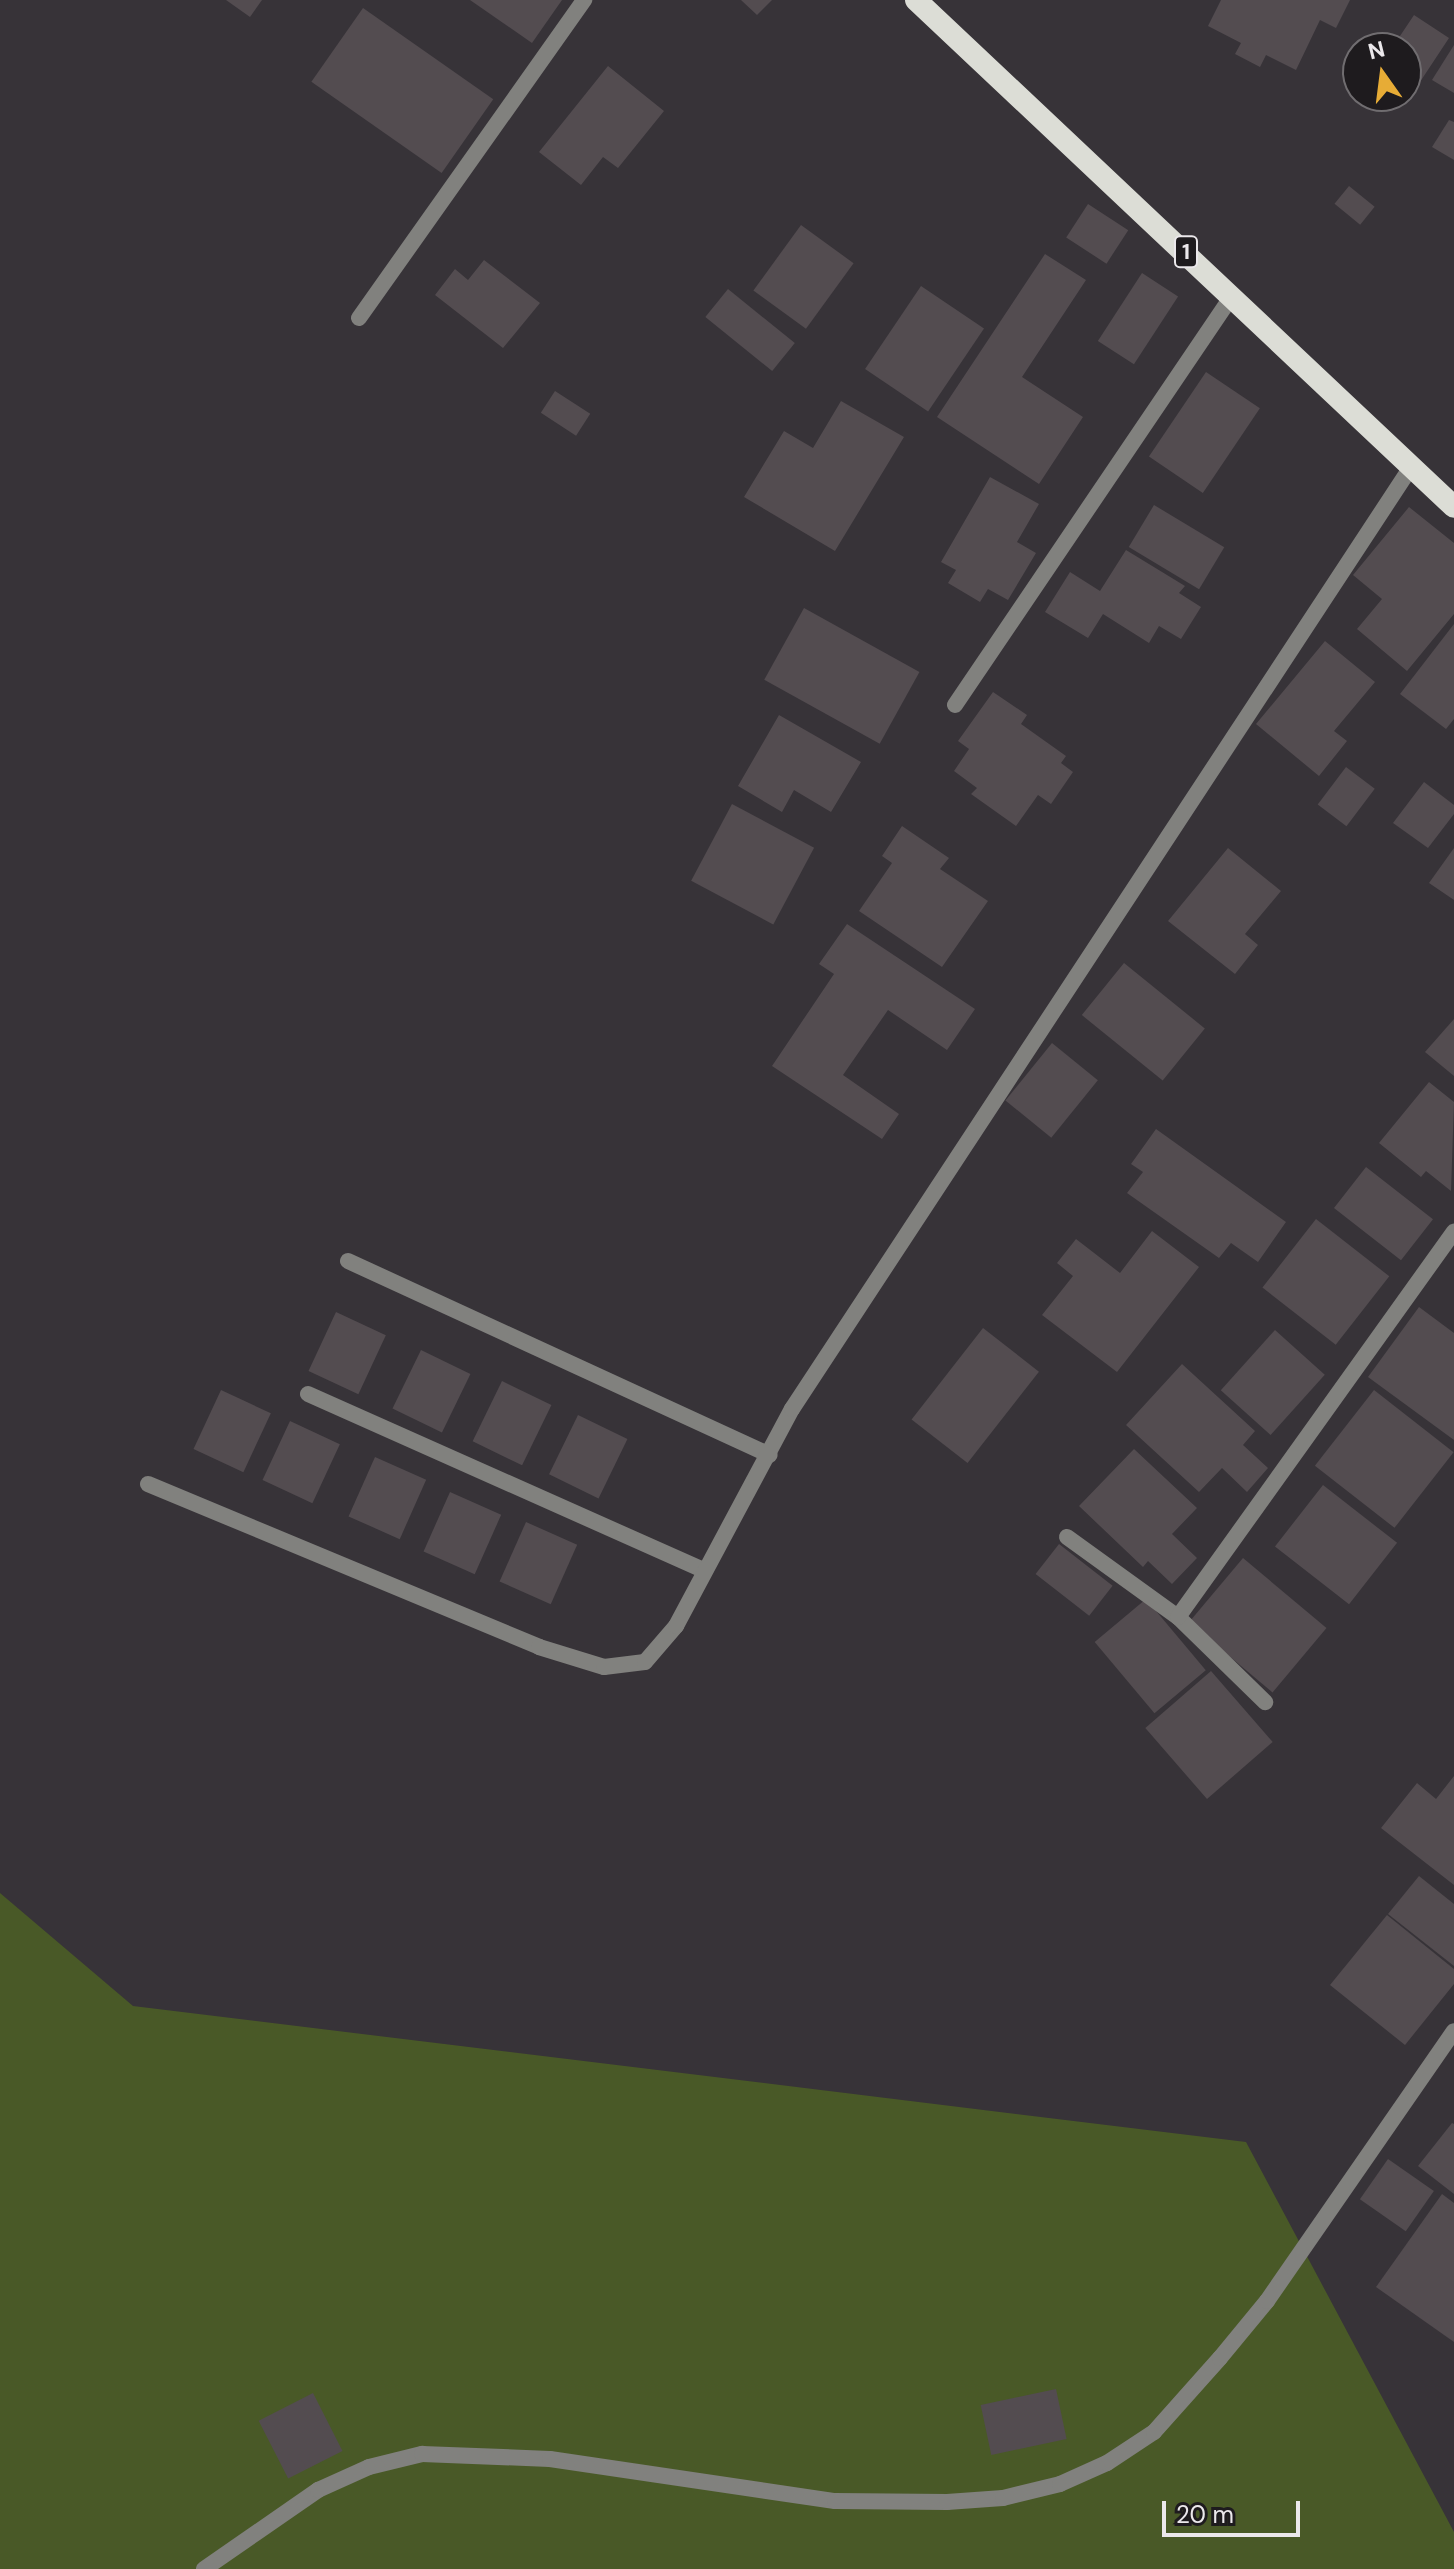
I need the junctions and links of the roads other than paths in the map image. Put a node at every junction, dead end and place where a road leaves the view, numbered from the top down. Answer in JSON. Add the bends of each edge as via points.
{"nodes":[{"id":1,"x":584,"y":0,"type":"edge"},
{"id":2,"x":916,"y":0,"type":"edge"},
{"id":3,"x":1233,"y":295,"type":"junction"},
{"id":4,"x":359,"y":318,"type":"dead end"},
{"id":5,"x":1411,"y":467,"type":"junction"},
{"id":6,"x":1454,"y":507,"type":"edge"},
{"id":7,"x":955,"y":705,"type":"dead end"},
{"id":8,"x":1454,"y":1232,"type":"edge"},
{"id":9,"x":348,"y":1261,"type":"dead end"},
{"id":10,"x":308,"y":1394,"type":"dead end"},
{"id":11,"x":769,"y":1455,"type":"junction"},
{"id":12,"x":148,"y":1484,"type":"dead end"},
{"id":13,"x":1067,"y":1537,"type":"dead end"},
{"id":14,"x":704,"y":1570,"type":"junction"},
{"id":15,"x":1178,"y":1617,"type":"junction"},
{"id":16,"x":1265,"y":1702,"type":"dead end"},
{"id":17,"x":1454,"y":2031,"type":"edge"},
{"id":18,"x":204,"y":2569,"type":"edge"}],
"edges":[{"from":1,"to":4,"type":"street"},
{"from":2,"to":3,"type":"highway","number":"1"},
{"from":3,"to":5,"type":"highway","number":"1"},
{"from":3,"to":7,"type":"street"},
{"from":5,"to":6,"type":"highway","number":"1"},
{"from":5,"to":11,"type":"street","via":[[916,1218]]},
{"from":8,"to":15,"type":"street"},
{"from":9,"to":11,"type":"street"},
{"from":10,"to":14,"type":"street"},
{"from":11,"to":14,"type":"street"},
{"from":12,"to":14,"type":"street","via":[[539,1647],[604,1667],[645,1662],[676,1626]]},
{"from":13,"to":15,"type":"street"},
{"from":15,"to":16,"type":"street"},
{"from":17,"to":18,"type":"street","via":[[1267,2301],[1220,2358],[1154,2432],[1107,2463],[1060,2484],[961,2501],[835,2501],[550,2459],[422,2454],[369,2467],[318,2490]]}]}
